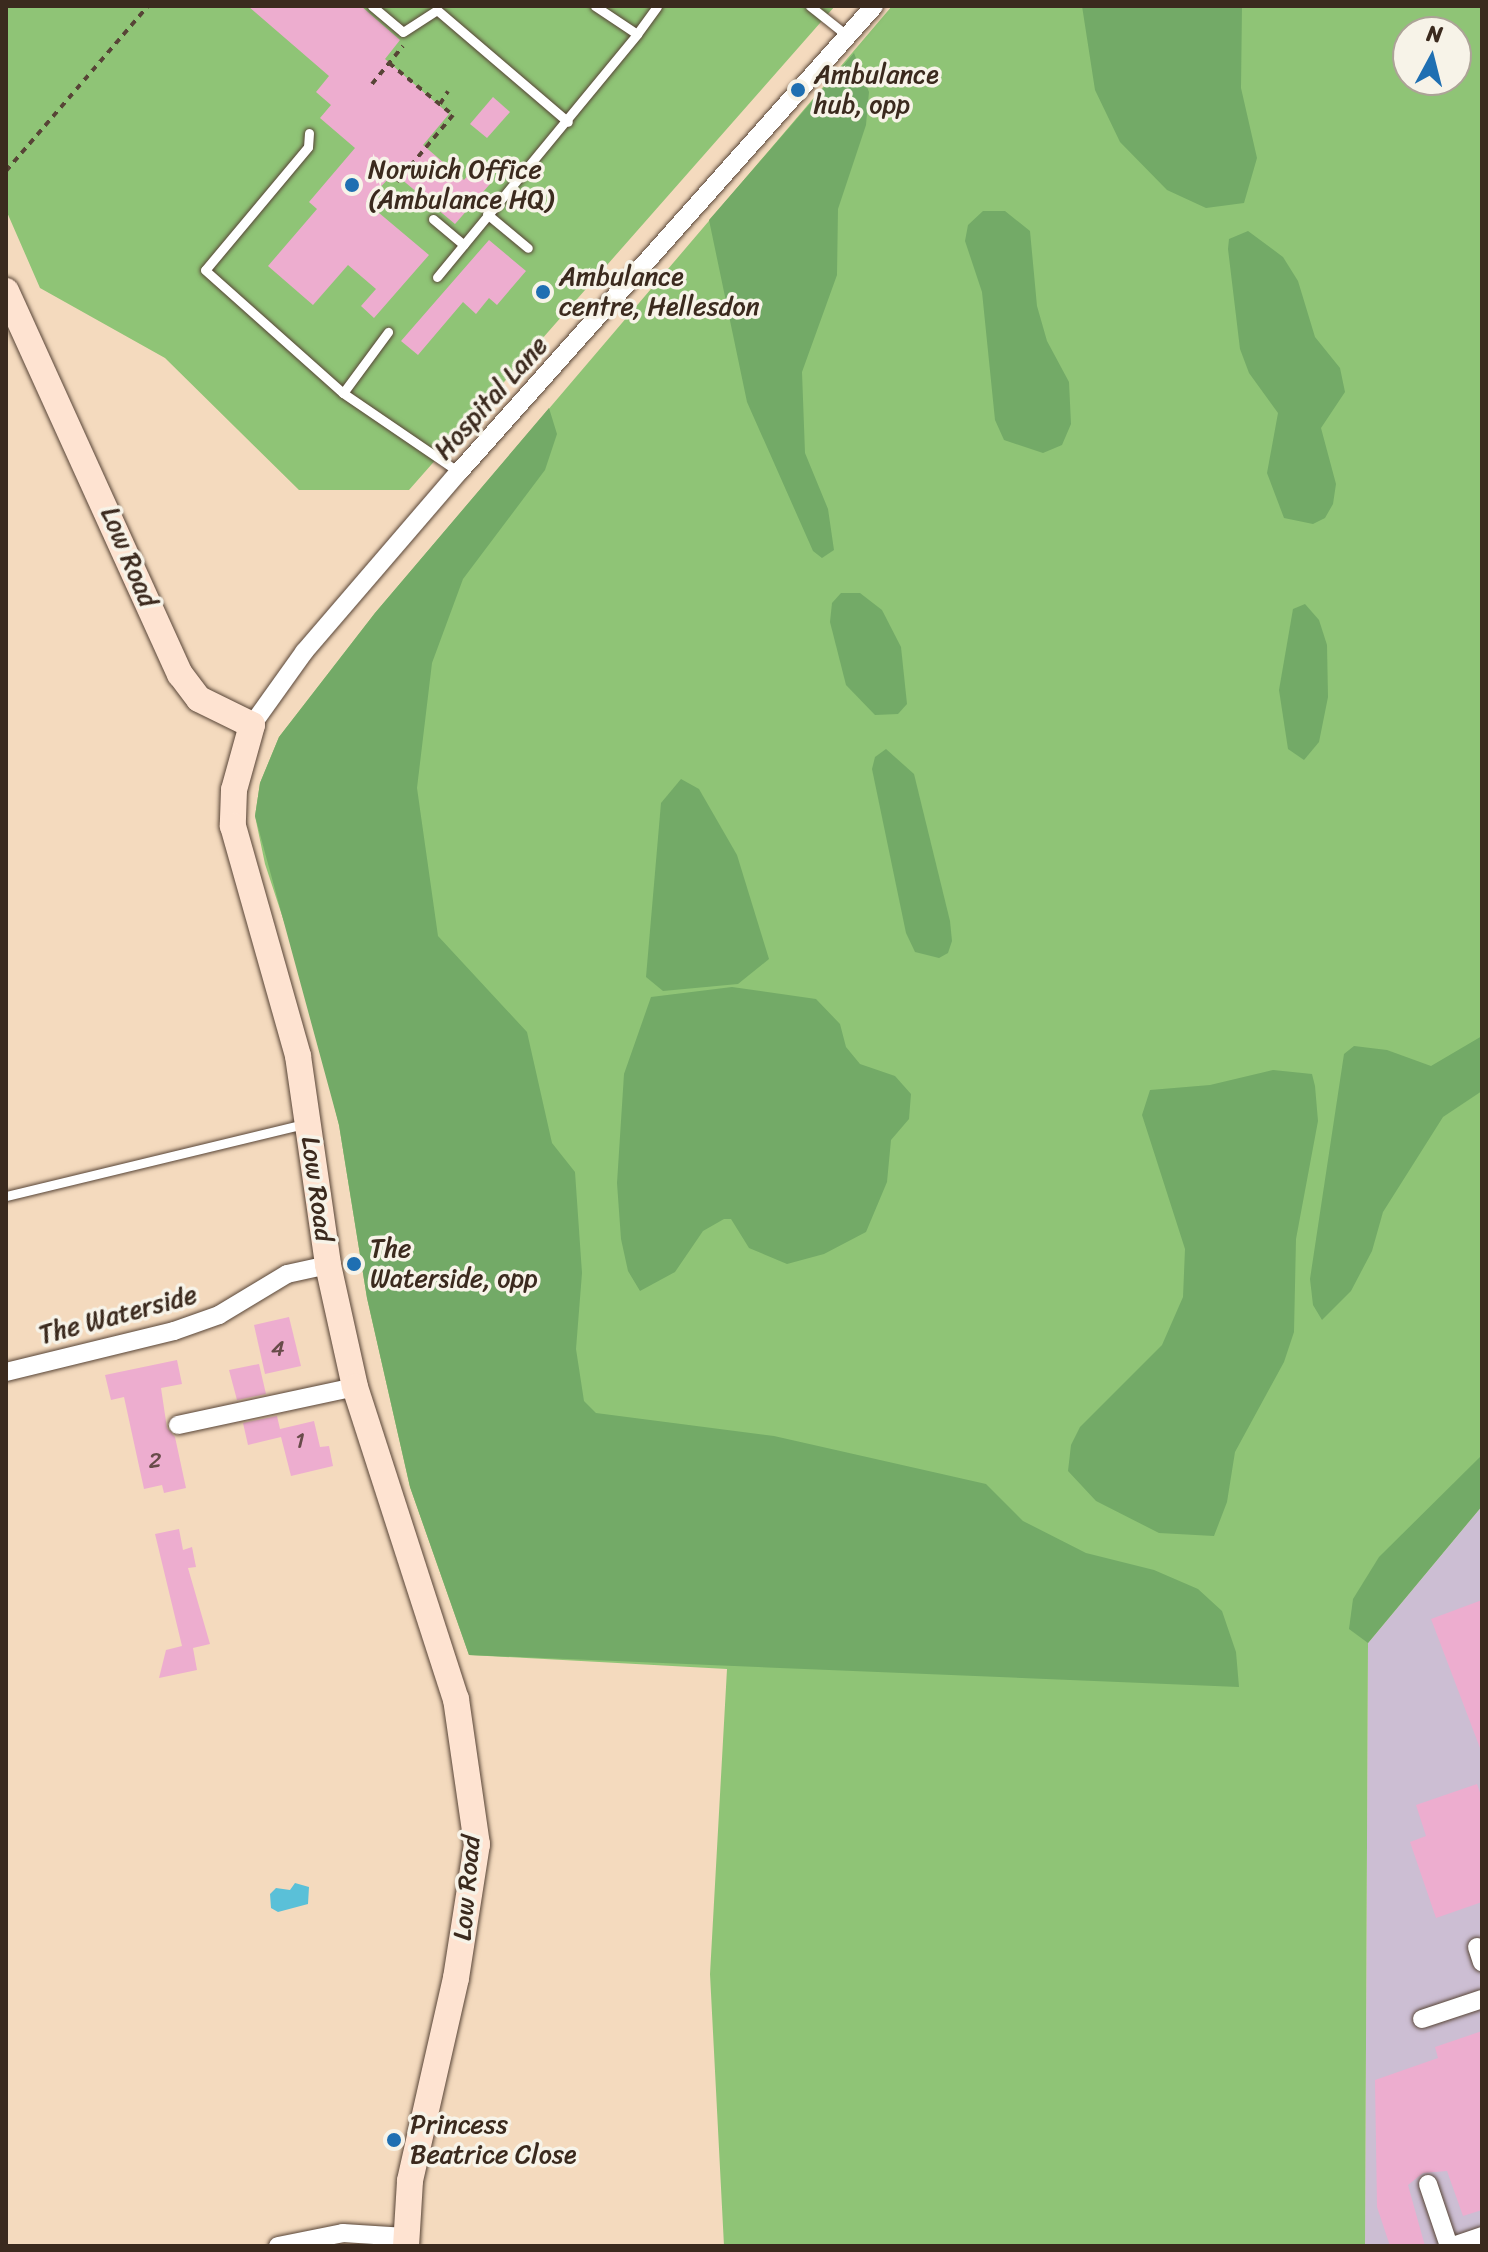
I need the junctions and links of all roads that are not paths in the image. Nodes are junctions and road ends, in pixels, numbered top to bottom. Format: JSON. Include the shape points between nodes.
{"nodes":[{"id":1,"x":372,"y":6,"type":"edge"},
{"id":2,"x":595,"y":6,"type":"edge"},
{"id":3,"x":657,"y":6,"type":"edge"},
{"id":4,"x":810,"y":6,"type":"edge"},
{"id":5,"x":874,"y":6,"type":"edge"},
{"id":6,"x":436,"y":8,"type":"edge"},
{"id":7,"x":637,"y":34,"type":"junction"},
{"id":8,"x":849,"y":37,"type":"junction"},
{"id":9,"x":568,"y":122,"type":"junction"},
{"id":10,"x":309,"y":133,"type":"dead end"},
{"id":11,"x":487,"y":214,"type":"junction"},
{"id":12,"x":433,"y":219,"type":"dead end"},
{"id":13,"x":464,"y":245,"type":"junction"},
{"id":14,"x":528,"y":248,"type":"dead end"},
{"id":15,"x":437,"y":277,"type":"dead end"},
{"id":16,"x":6,"y":291,"type":"edge"},
{"id":17,"x":388,"y":332,"type":"dead end"},
{"id":18,"x":343,"y":393,"type":"junction"},
{"id":19,"x":459,"y":472,"type":"junction"},
{"id":20,"x":252,"y":725,"type":"junction"},
{"id":21,"x":307,"y":1123,"type":"junction"},
{"id":22,"x":6,"y":1196,"type":"edge"},
{"id":23,"x":328,"y":1265,"type":"junction"},
{"id":24,"x":6,"y":1372,"type":"edge"},
{"id":25,"x":355,"y":1387,"type":"junction"},
{"id":26,"x":178,"y":1425,"type":"dead end"},
{"id":27,"x":1482,"y":1999,"type":"edge"},
{"id":28,"x":1422,"y":2019,"type":"dead end"},
{"id":29,"x":1428,"y":2184,"type":"dead end"},
{"id":30,"x":1482,"y":2236,"type":"edge"},
{"id":31,"x":406,"y":2241,"type":"edge"},
{"id":32,"x":278,"y":2246,"type":"edge"},
{"id":33,"x":1451,"y":2246,"type":"edge"}],
"edges":[{"from":1,"to":6,"type":"lane","via":[[403,32]]},
{"from":2,"to":7,"type":"lane"},
{"from":3,"to":7,"type":"lane"},
{"from":4,"to":8,"type":"lane"},
{"from":5,"to":8,"type":"street","name":"Hospital Lane"},
{"from":6,"to":9,"type":"lane"},
{"from":7,"to":9,"type":"lane"},
{"from":8,"to":19,"type":"street","name":"Hospital Lane"},
{"from":9,"to":11,"type":"lane"},
{"from":10,"to":18,"type":"lane","via":[[308,147],[205,270]]},
{"from":11,"to":13,"type":"lane"},
{"from":11,"to":14,"type":"lane"},
{"from":12,"to":13,"type":"lane"},
{"from":13,"to":15,"type":"lane"},
{"from":16,"to":20,"type":"street","name":"Low Road","via":[[180,674],[199,699]]},
{"from":17,"to":18,"type":"lane"},
{"from":18,"to":19,"type":"lane"},
{"from":19,"to":20,"type":"street","name":"Hospital Lane","via":[[304,652]]},
{"from":20,"to":21,"type":"street","name":"Low Road","via":[[234,790],[233,826],[298,1056]]},
{"from":21,"to":22,"type":"lane"},
{"from":21,"to":23,"type":"street","name":"Low Road"},
{"from":23,"to":24,"type":"street","name":"The Waterside","via":[[287,1274],[219,1315],[174,1331]]},
{"from":23,"to":25,"type":"street","name":"Low Road"},
{"from":25,"to":26,"type":"street"},
{"from":25,"to":31,"type":"street","name":"Low Road","via":[[456,1699],[477,1844],[456,1978],[410,2181]]},
{"from":27,"to":28,"type":"street"},
{"from":29,"to":33,"type":"street"},
{"from":30,"to":33,"type":"street"},
{"from":31,"to":32,"type":"street","via":[[343,2233]]}]}
